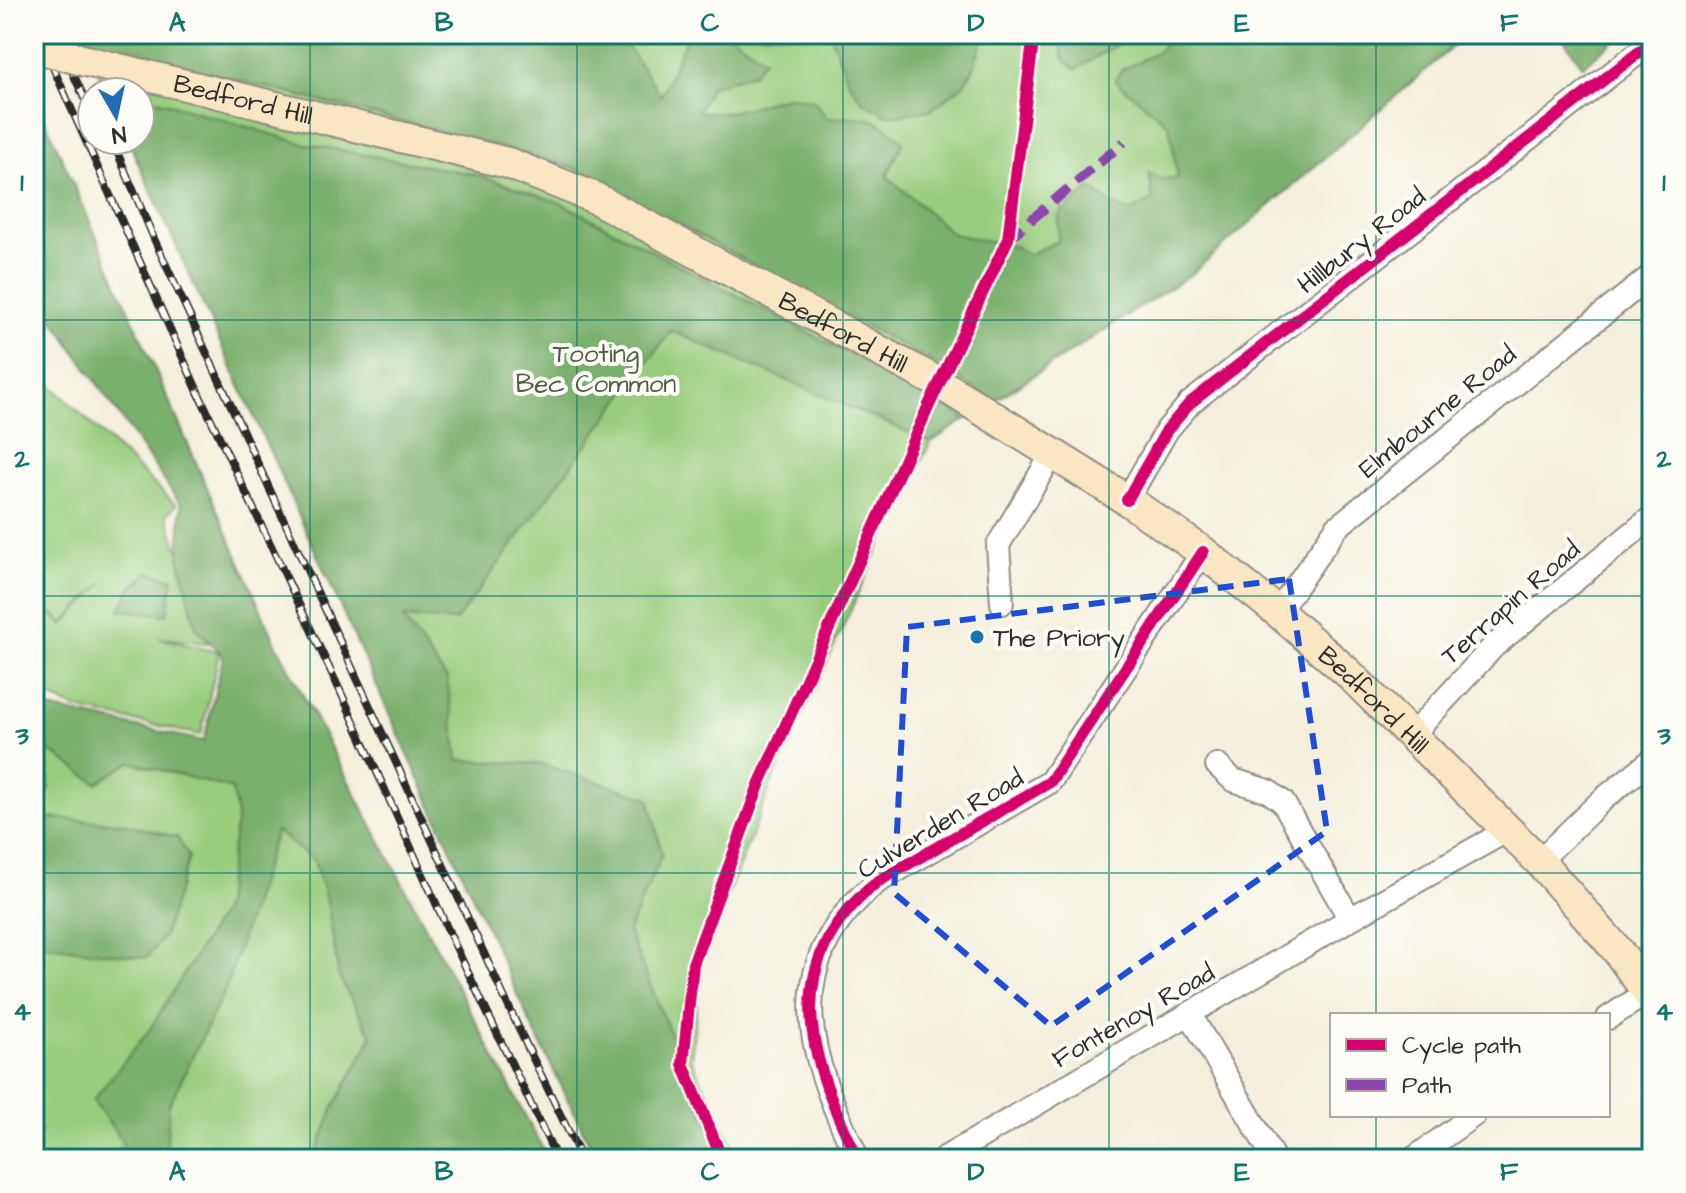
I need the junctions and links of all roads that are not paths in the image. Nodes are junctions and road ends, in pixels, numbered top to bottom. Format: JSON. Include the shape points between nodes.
{"nodes":[{"id":1,"x":1652,"y":42,"type":"edge"},
{"id":2,"x":34,"y":47,"type":"edge"},
{"id":3,"x":1652,"y":275,"type":"edge"},
{"id":4,"x":1053,"y":453,"type":"junction"},
{"id":5,"x":1127,"y":500,"type":"junction"},
{"id":6,"x":1652,"y":517,"type":"edge"},
{"id":7,"x":1203,"y":552,"type":"junction"},
{"id":8,"x":1002,"y":603,"type":"dead end"},
{"id":9,"x":1278,"y":612,"type":"junction"},
{"id":10,"x":1412,"y":735,"type":"junction"},
{"id":11,"x":1652,"y":760,"type":"edge"},
{"id":12,"x":1217,"y":765,"type":"dead end"},
{"id":13,"x":1508,"y":830,"type":"junction"},
{"id":14,"x":1539,"y":861,"type":"junction"},
{"id":15,"x":1350,"y":919,"type":"junction"},
{"id":16,"x":1648,"y":985,"type":"edge"},
{"id":17,"x":1190,"y":1014,"type":"junction"},
{"id":18,"x":1610,"y":1016,"type":"edge"},
{"id":19,"x":1471,"y":1117,"type":"edge"},
{"id":20,"x":858,"y":1159,"type":"edge"},
{"id":21,"x":943,"y":1159,"type":"edge"},
{"id":22,"x":1274,"y":1159,"type":"edge"},
{"id":23,"x":1413,"y":1159,"type":"edge"}],
"edges":[{"from":1,"to":5,"type":"street","name":"Hillbury Road","via":[[1190,403],[1167,430]]},
{"from":2,"to":4,"type":"main road","name":"Bedford Hill","bridge":true,"via":[[508,163],[595,198],[920,373]]},
{"from":3,"to":9,"type":"street","name":"Elmbourne Road","via":[[1337,527]]},
{"from":4,"to":5,"type":"main road","name":"Bedford Hill"},
{"from":4,"to":8,"type":"street","via":[[998,545]]},
{"from":5,"to":7,"type":"main road","name":"Bedford Hill"},
{"from":6,"to":10,"type":"street","name":"Terrapin Road","via":[[1494,646]]},
{"from":7,"to":9,"type":"main road","name":"Bedford Hill"},
{"from":7,"to":20,"type":"street","name":"Culverden Road","via":[[1050,782],[877,882],[831,930],[821,954],[810,1020],[824,1081]]},
{"from":9,"to":10,"type":"main road","name":"Bedford Hill"},
{"from":10,"to":13,"type":"main road","name":"Bedford Hill"},
{"from":11,"to":14,"type":"street"},
{"from":12,"to":15,"type":"street","via":[[1233,780],[1268,791],[1283,802]]},
{"from":13,"to":14,"type":"main road","name":"Bedford Hill"},
{"from":13,"to":15,"type":"street","name":"Fontenoy Road"},
{"from":14,"to":16,"type":"main road","name":"Bedford Hill"},
{"from":15,"to":17,"type":"street","name":"Fontenoy Road"},
{"from":16,"to":18,"type":"street"},
{"from":17,"to":21,"type":"street","name":"Fontenoy Road"},
{"from":17,"to":22,"type":"street"},
{"from":19,"to":23,"type":"street"}]}
